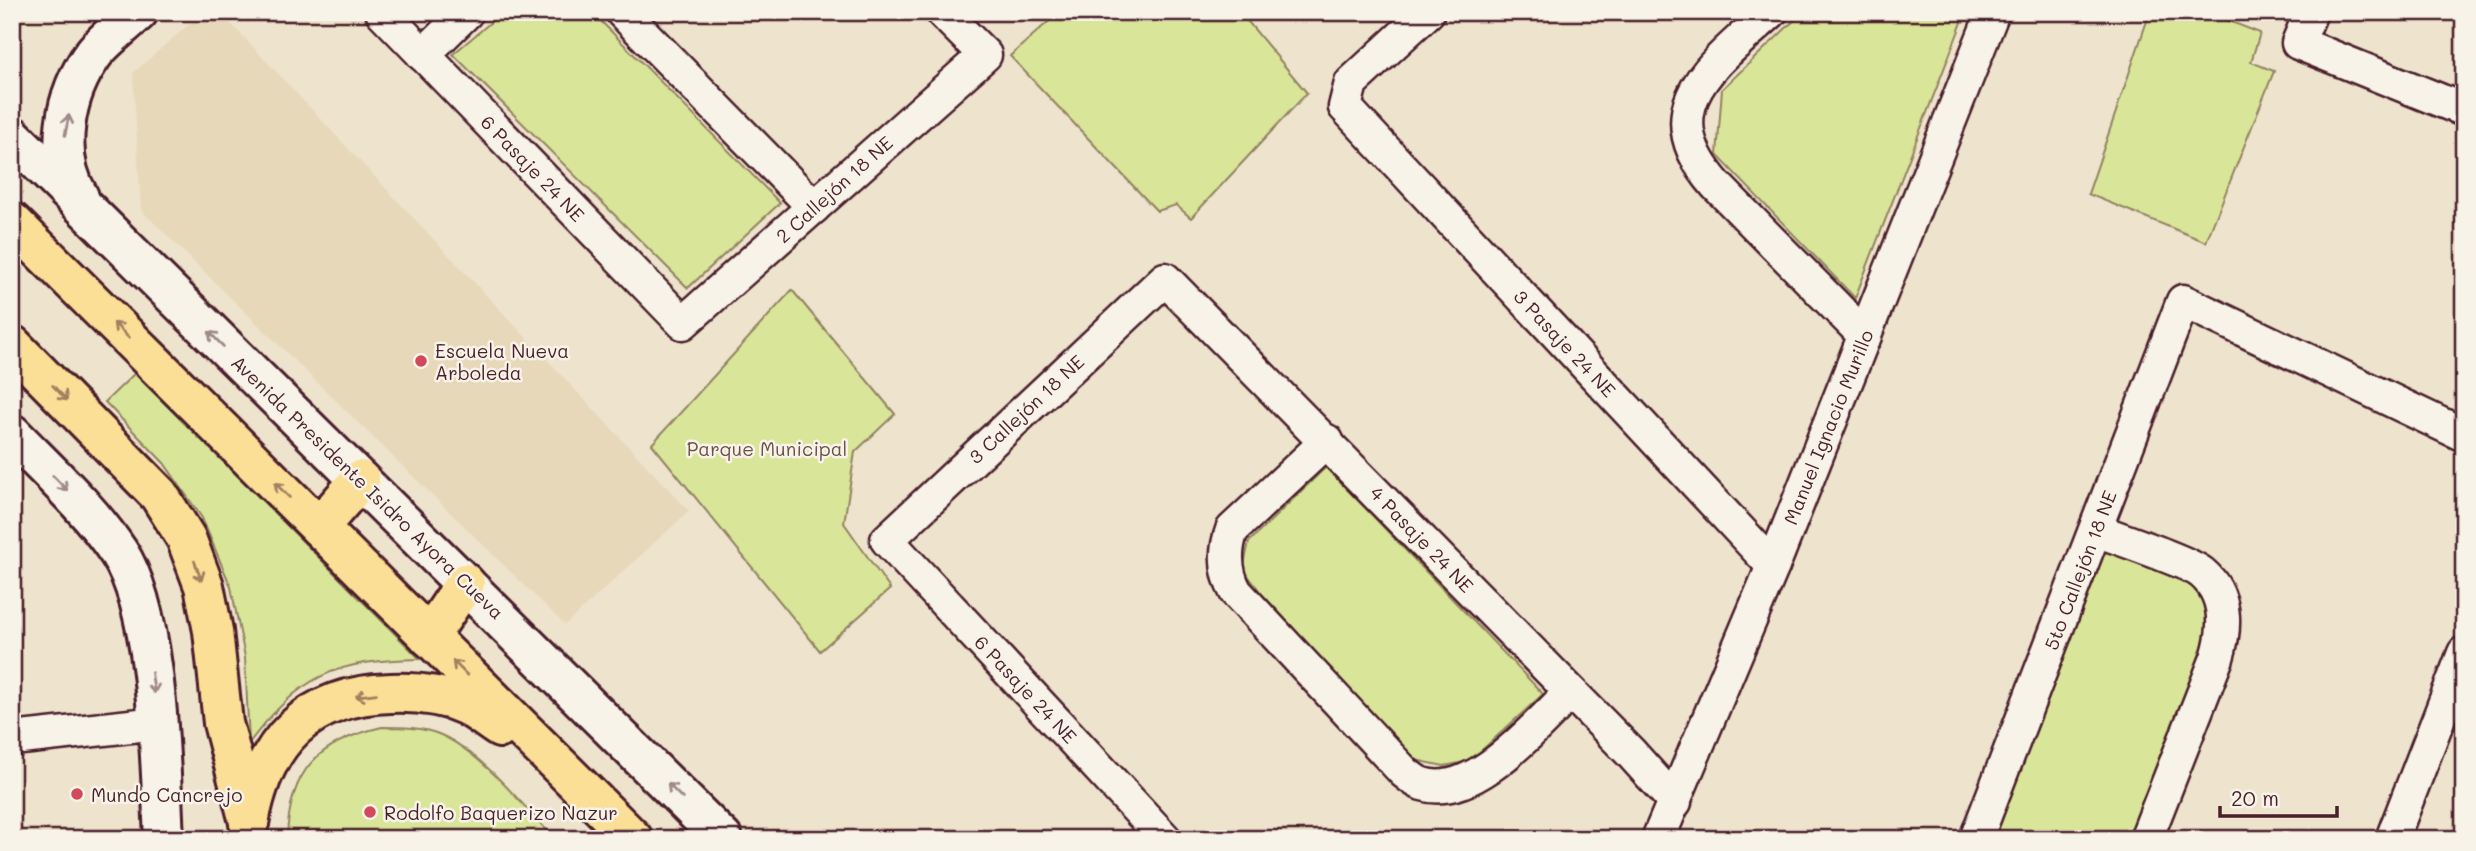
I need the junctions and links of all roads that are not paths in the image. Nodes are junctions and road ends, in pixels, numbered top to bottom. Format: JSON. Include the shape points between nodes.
{"nodes":[{"id":1,"x":138,"y":12,"type":"edge"},
{"id":2,"x":383,"y":12,"type":"edge"},
{"id":3,"x":467,"y":12,"type":"edge"},
{"id":4,"x":622,"y":12,"type":"edge"},
{"id":5,"x":942,"y":12,"type":"edge"},
{"id":6,"x":1428,"y":12,"type":"edge"},
{"id":7,"x":1771,"y":12,"type":"edge"},
{"id":8,"x":1993,"y":12,"type":"edge"},
{"id":9,"x":2311,"y":12,"type":"edge"},
{"id":10,"x":423,"y":55,"type":"junction"},
{"id":11,"x":2464,"y":110,"type":"edge"},
{"id":12,"x":12,"y":136,"type":"edge"},
{"id":13,"x":814,"y":207,"type":"junction"},
{"id":14,"x":87,"y":211,"type":"junction"},
{"id":15,"x":12,"y":222,"type":"edge"},
{"id":16,"x":1165,"y":279,"type":"joint"},
{"id":17,"x":683,"y":323,"type":"joint"},
{"id":18,"x":1865,"y":336,"type":"junction"},
{"id":19,"x":12,"y":345,"type":"edge"},
{"id":20,"x":12,"y":434,"type":"edge"},
{"id":21,"x":2464,"y":435,"type":"edge"},
{"id":22,"x":1327,"y":441,"type":"junction"},
{"id":23,"x":360,"y":480,"type":"junction"},
{"id":24,"x":319,"y":527,"type":"junction"},
{"id":25,"x":2096,"y":530,"type":"junction"},
{"id":26,"x":887,"y":540,"type":"joint"},
{"id":27,"x":1773,"y":566,"type":"junction"},
{"id":28,"x":465,"y":583,"type":"junction"},
{"id":29,"x":429,"y":637,"type":"junction"},
{"id":30,"x":2464,"y":653,"type":"edge"},
{"id":31,"x":1570,"y":693,"type":"junction"},
{"id":32,"x":158,"y":723,"type":"junction"},
{"id":33,"x":12,"y":739,"type":"edge"},
{"id":34,"x":561,"y":768,"type":"junction"},
{"id":35,"x":1675,"y":802,"type":"junction"},
{"id":36,"x":249,"y":830,"type":"edge"},
{"id":37,"x":164,"y":839,"type":"edge"},
{"id":38,"x":633,"y":839,"type":"edge"},
{"id":39,"x":723,"y":839,"type":"edge"},
{"id":40,"x":1165,"y":839,"type":"edge"},
{"id":41,"x":1658,"y":839,"type":"edge"},
{"id":42,"x":1976,"y":839,"type":"edge"},
{"id":43,"x":2146,"y":839,"type":"edge"},
{"id":44,"x":2392,"y":839,"type":"edge"}],
"edges":[{"from":14,"to":1,"type":"main road","one_way":true,"via":[[68,179],[63,156],[71,103],[95,53]]},
{"from":2,"to":10,"type":"street","name":"6 Pasaje 24 NE"},
{"from":3,"to":10,"type":"street"},
{"from":4,"to":13,"type":"street"},
{"from":5,"to":13,"type":"street","name":"2 Callejón 18 NE","via":[[985,55]]},
{"from":6,"to":27,"type":"street","name":"3 Pasaje 24 NE","via":[[1351,83],[1345,107]]},
{"from":7,"to":18,"type":"street","via":[[1713,65],[1692,91],[1689,141],[1697,163],[1716,185]]},
{"from":8,"to":18,"type":"street","name":"Manuel Ignacio Murillo"},
{"from":9,"to":11,"type":"street","via":[[2298,43]]},
{"from":10,"to":17,"type":"street","name":"6 Pasaje 24 NE"},
{"from":12,"to":14,"type":"main road","name":"Avenida Presidente Isidro Ayora Cueva"},
{"from":13,"to":17,"type":"street","name":"2 Callejón 18 NE"},
{"from":23,"to":14,"type":"main road","name":"Avenida Presidente Isidro Ayora Cueva","one_way":true},
{"from":24,"to":15,"type":"main road","one_way":true},
{"from":16,"to":22,"type":"street","name":"4 Pasaje 24 NE"},
{"from":16,"to":26,"type":"street","name":"3 Callejón 18 NE"},
{"from":18,"to":27,"type":"street","name":"Manuel Ignacio Murillo"},
{"from":19,"to":36,"type":"main road","one_way":true,"via":[[159,495],[186,538],[204,586],[223,723]]},
{"from":20,"to":32,"type":"main road","one_way":true,"via":[[92,516],[120,555],[140,602]]},
{"from":21,"to":25,"type":"street","name":"5to Callejón 18 NE","via":[[2183,301]]},
{"from":22,"to":31,"type":"street","name":"4 Pasaje 24 NE"},
{"from":22,"to":31,"type":"street","via":[[1232,530],[1226,545],[1229,580],[1404,772],[1422,783],[1442,786],[1466,781],[1487,770]]},
{"from":23,"to":24,"type":"main road"},
{"from":23,"to":28,"type":"main road","name":"Avenida Presidente Isidro Ayora Cueva"},
{"from":24,"to":29,"type":"main road"},
{"from":25,"to":42,"type":"street","name":"5to Callejón 18 NE"},
{"from":25,"to":43,"type":"street","via":[[2202,572],[2224,612],[2224,636],[2217,659]]},
{"from":26,"to":40,"type":"street","name":"6 Pasaje 24 NE"},
{"from":27,"to":35,"type":"street","name":"Manuel Ignacio Murillo"},
{"from":28,"to":29,"type":"main road"},
{"from":39,"to":28,"type":"main road","name":"Avenida Presidente Isidro Ayora Cueva","one_way":true},
{"from":34,"to":29,"type":"main road","one_way":true},
{"from":30,"to":44,"type":"street"},
{"from":31,"to":35,"type":"street","name":"4 Pasaje 24 NE"},
{"from":32,"to":33,"type":"street"},
{"from":32,"to":37,"type":"main road"},
{"from":34,"to":36,"type":"main road","one_way":true,"via":[[465,705],[411,692],[341,699],[296,725],[275,748],[259,780]]},
{"from":34,"to":38,"type":"main road"},
{"from":35,"to":41,"type":"street","name":"Manuel Ignacio Murillo"}]}
